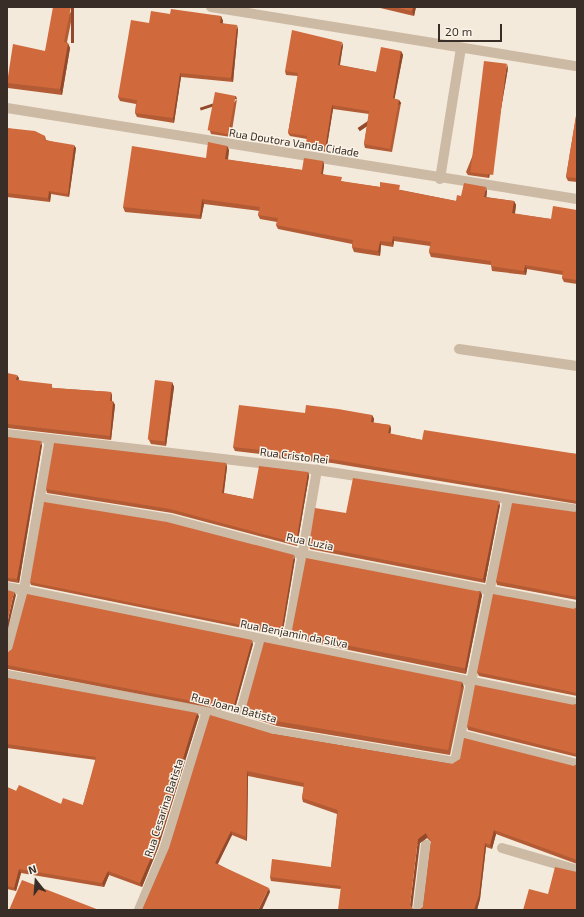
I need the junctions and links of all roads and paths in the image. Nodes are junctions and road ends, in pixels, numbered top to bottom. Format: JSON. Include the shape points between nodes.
{"nodes":[{"id":1,"x":211,"y":7,"type":"edge"},
{"id":2,"x":461,"y":48,"type":"junction"},
{"id":3,"x":577,"y":66,"type":"edge"},
{"id":4,"x":7,"y":108,"type":"edge"},
{"id":5,"x":440,"y":179,"type":"junction"},
{"id":6,"x":577,"y":199,"type":"edge"},
{"id":7,"x":459,"y":349,"type":"dead end"},
{"id":8,"x":577,"y":366,"type":"edge"},
{"id":9,"x":7,"y":434,"type":"edge"},
{"id":10,"x":50,"y":439,"type":"junction"},
{"id":11,"x":317,"y":470,"type":"junction"},
{"id":12,"x":40,"y":498,"type":"junction"},
{"id":13,"x":508,"y":499,"type":"junction"},
{"id":14,"x":577,"y":510,"type":"edge"},
{"id":15,"x":302,"y":554,"type":"junction"},
{"id":16,"x":7,"y":587,"type":"edge"},
{"id":17,"x":489,"y":589,"type":"junction"},
{"id":18,"x":24,"y":590,"type":"junction"},
{"id":19,"x":577,"y":607,"type":"edge"},
{"id":20,"x":261,"y":640,"type":"junction"},
{"id":21,"x":287,"y":645,"type":"junction"},
{"id":22,"x":7,"y":650,"type":"edge"},
{"id":23,"x":7,"y":675,"type":"edge"},
{"id":24,"x":470,"y":681,"type":"junction"},
{"id":25,"x":577,"y":703,"type":"edge"},
{"id":26,"x":207,"y":711,"type":"junction"},
{"id":27,"x":238,"y":722,"type":"junction"},
{"id":28,"x":462,"y":736,"type":"junction"},
{"id":29,"x":577,"y":764,"type":"edge"},
{"id":30,"x":426,"y":844,"type":"dead end"},
{"id":31,"x":502,"y":848,"type":"dead end"},
{"id":32,"x":577,"y":870,"type":"edge"},
{"id":33,"x":139,"y":910,"type":"edge"},
{"id":34,"x":418,"y":910,"type":"edge"}],
"edges":[{"from":1,"to":2,"type":"street"},
{"from":2,"to":3,"type":"street"},
{"from":2,"to":5,"type":"street"},
{"from":4,"to":5,"type":"street","name":"Rua Doutora Vanda Cidade"},
{"from":5,"to":6,"type":"street","name":"Rua Doutora Vanda Cidade"},
{"from":7,"to":8,"type":"street"},
{"from":9,"to":10,"type":"street","name":"Rua Cristo Rei"},
{"from":10,"to":11,"type":"street","name":"Rua Cristo Rei"},
{"from":10,"to":12,"type":"street"},
{"from":11,"to":13,"type":"street","name":"Rua Cristo Rei"},
{"from":11,"to":15,"type":"street"},
{"from":12,"to":15,"type":"street","name":"Rua Luzia","via":[[170,520]]},
{"from":12,"to":18,"type":"street"},
{"from":13,"to":14,"type":"street","name":"Rua Cristo Rei"},
{"from":13,"to":17,"type":"street"},
{"from":15,"to":17,"type":"street","name":"Rua Luzia"},
{"from":15,"to":21,"type":"street"},
{"from":16,"to":18,"type":"street","name":"Rua Benjamin da Silva"},
{"from":17,"to":19,"type":"street","name":"Rua Luzia"},
{"from":17,"to":24,"type":"street"},
{"from":18,"to":20,"type":"street","name":"Rua Benjamin da Silva"},
{"from":18,"to":22,"type":"street"},
{"from":20,"to":21,"type":"street","name":"Rua Benjamin da Silva"},
{"from":20,"to":27,"type":"street"},
{"from":21,"to":24,"type":"street","name":"Rua Benjamin da Silva"},
{"from":23,"to":26,"type":"street","name":"Rua Joana Batista"},
{"from":24,"to":25,"type":"street","name":"Rua Benjamin da Silva"},
{"from":24,"to":28,"type":"street"},
{"from":26,"to":27,"type":"street","name":"Rua Joana Batista"},
{"from":26,"to":33,"type":"street","name":"Rua Cesarina Batista","via":[[164,850]]},
{"from":27,"to":28,"type":"street","name":"Rua Joana Batista","via":[[455,762]]},
{"from":28,"to":29,"type":"street"},
{"from":30,"to":34,"type":"street"},
{"from":31,"to":32,"type":"street"}]}
